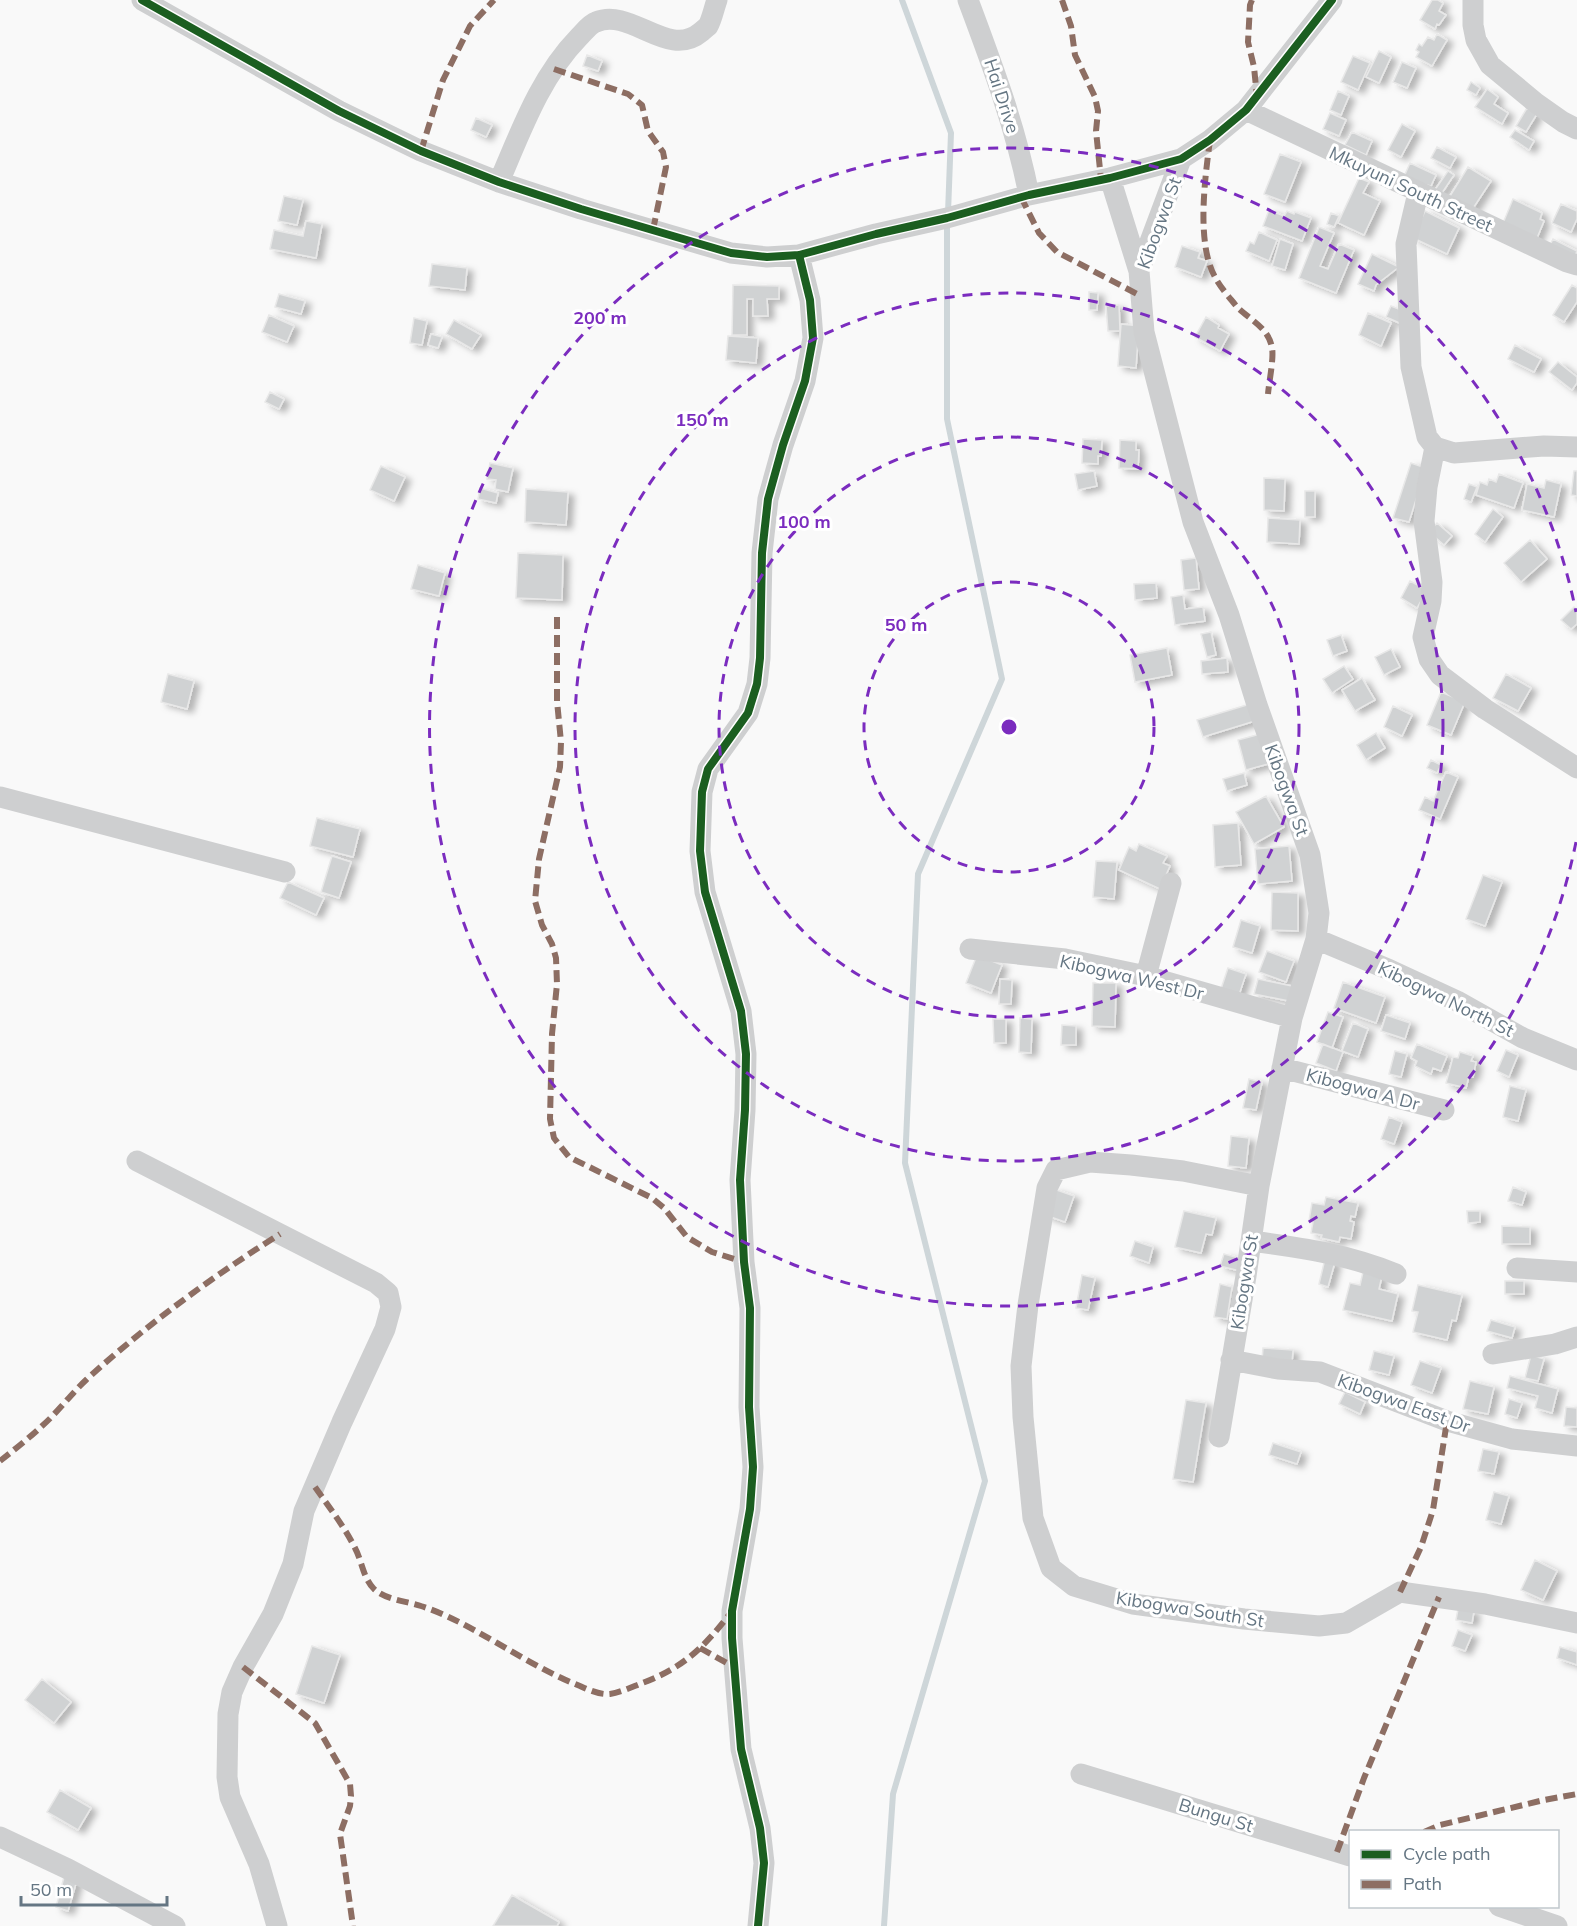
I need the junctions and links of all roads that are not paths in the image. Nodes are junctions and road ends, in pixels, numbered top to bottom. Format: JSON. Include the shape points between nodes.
{"nodes":[{"id":1,"x":142,"y":0,"type":"edge"},
{"id":2,"x":717,"y":0,"type":"edge"},
{"id":3,"x":968,"y":0,"type":"edge"},
{"id":4,"x":1332,"y":0,"type":"edge"},
{"id":5,"x":1473,"y":0,"type":"edge"},
{"id":6,"x":1246,"y":110,"type":"junction"},
{"id":7,"x":1577,"y":129,"type":"edge"},
{"id":8,"x":1181,"y":159,"type":"junction"},
{"id":9,"x":1110,"y":177,"type":"junction"},
{"id":10,"x":499,"y":182,"type":"junction"},
{"id":11,"x":1418,"y":193,"type":"junction"},
{"id":12,"x":1029,"y":195,"type":"junction"},
{"id":13,"x":799,"y":255,"type":"junction"},
{"id":14,"x":1577,"y":266,"type":"edge"},
{"id":15,"x":1139,"y":271,"type":"junction"},
{"id":16,"x":1435,"y":447,"type":"junction"},
{"id":17,"x":1577,"y":447,"type":"edge"},
{"id":18,"x":1577,"y":768,"type":"edge"},
{"id":19,"x":0,"y":797,"type":"edge"},
{"id":20,"x":285,"y":872,"type":"dead end"},
{"id":21,"x":1171,"y":883,"type":"dead end"},
{"id":22,"x":1316,"y":939,"type":"junction"},
{"id":23,"x":970,"y":949,"type":"dead end"},
{"id":24,"x":1146,"y":976,"type":"junction"},
{"id":25,"x":1292,"y":1018,"type":"junction"},
{"id":26,"x":1577,"y":1060,"type":"edge"},
{"id":27,"x":1282,"y":1068,"type":"junction"},
{"id":28,"x":1444,"y":1110,"type":"dead end"},
{"id":29,"x":137,"y":1161,"type":"dead end"},
{"id":30,"x":1259,"y":1186,"type":"junction"},
{"id":31,"x":1251,"y":1241,"type":"junction"},
{"id":32,"x":1517,"y":1268,"type":"dead end"},
{"id":33,"x":1577,"y":1272,"type":"edge"},
{"id":34,"x":1396,"y":1274,"type":"dead end"},
{"id":35,"x":1577,"y":1337,"type":"edge"},
{"id":36,"x":1493,"y":1354,"type":"dead end"},
{"id":37,"x":1232,"y":1360,"type":"junction"},
{"id":38,"x":1219,"y":1437,"type":"dead end"},
{"id":39,"x":1577,"y":1446,"type":"edge"},
{"id":40,"x":1577,"y":1623,"type":"edge"},
{"id":41,"x":1082,"y":1774,"type":"dead end"},
{"id":42,"x":0,"y":1837,"type":"edge"},
{"id":43,"x":1349,"y":1856,"type":"edge"},
{"id":44,"x":1505,"y":1908,"type":"edge"},
{"id":45,"x":175,"y":1926,"type":"edge"},
{"id":46,"x":277,"y":1926,"type":"edge"},
{"id":47,"x":758,"y":1926,"type":"edge"},
{"id":48,"x":1557,"y":1926,"type":"edge"}],
"edges":[{"from":1,"to":10,"type":"street","via":[[339,111],[421,151]]},
{"from":2,"to":10,"type":"street","via":[[707,27],[695,37],[683,40],[626,22],[594,22],[544,82]]},
{"from":3,"to":12,"type":"street","name":"Hai Drive","via":[[997,79]]},
{"from":4,"to":6,"type":"street"},
{"from":5,"to":7,"type":"street","via":[[1476,40],[1490,65]]},
{"from":6,"to":8,"type":"street"},
{"from":6,"to":11,"type":"street","name":"Mkuyuni South Street"},
{"from":8,"to":9,"type":"street"},
{"from":8,"to":15,"type":"street","name":"Kibogwa St"},
{"from":9,"to":12,"type":"street"},
{"from":9,"to":15,"type":"street"},
{"from":10,"to":13,"type":"street","via":[[731,253]]},
{"from":11,"to":14,"type":"street","name":"Mkuyuni South Street"},
{"from":11,"to":16,"type":"street","via":[[1406,244],[1410,367],[1427,437]]},
{"from":12,"to":13,"type":"street"},
{"from":13,"to":47,"type":"street","via":[[810,300],[813,338],[805,381],[768,499],[757,684],[748,713],[708,769],[702,792],[700,851],[705,892],[741,1011],[746,1054],[740,1180],[750,1308],[753,1467],[732,1629],[741,1749],[760,1828],[764,1863]]},
{"from":15,"to":22,"type":"street","name":"Kibogwa St","via":[[1144,332],[1193,522],[1229,615],[1310,855],[1319,913]]},
{"from":16,"to":17,"type":"street","via":[[1454,453]]},
{"from":16,"to":18,"type":"street","via":[[1424,521],[1432,582],[1423,637],[1429,659],[1440,675],[1485,709]]},
{"from":19,"to":20,"type":"street"},
{"from":21,"to":24,"type":"street"},
{"from":22,"to":25,"type":"street","name":"Kibogwa St"},
{"from":22,"to":26,"type":"street","name":"Kibogwa North St","via":[[1457,1001],[1523,1038]]},
{"from":23,"to":24,"type":"street","name":"Kibogwa West Dr","via":[[1065,959]]},
{"from":24,"to":25,"type":"street","name":"Kibogwa West Dr"},
{"from":25,"to":27,"type":"street","name":"Kibogwa St"},
{"from":27,"to":28,"type":"street","name":"Kibogwa A Dr"},
{"from":27,"to":30,"type":"street","name":"Kibogwa St"},
{"from":29,"to":46,"type":"street","via":[[376,1283],[387,1293],[391,1307],[385,1329],[304,1511],[292,1564],[273,1614],[236,1684],[228,1714],[230,1797],[259,1864]]},
{"from":30,"to":31,"type":"street","name":"Kibogwa St"},
{"from":30,"to":40,"type":"street","name":"Kibogwa South St","via":[[1131,1165],[1090,1162],[1056,1170],[1047,1188],[1021,1366],[1034,1518],[1051,1568],[1074,1586],[1133,1604],[1244,1619],[1319,1626],[1346,1623],[1400,1592]]},
{"from":31,"to":34,"type":"street","via":[[1337,1254]]},
{"from":31,"to":37,"type":"street","name":"Kibogwa St"},
{"from":32,"to":33,"type":"street"},
{"from":35,"to":36,"type":"street"},
{"from":37,"to":38,"type":"street","name":"Kibogwa St"},
{"from":37,"to":39,"type":"street","name":"Kibogwa East Dr","via":[[1320,1372],[1493,1435]]},
{"from":41,"to":43,"type":"street","name":"Bungu St"},
{"from":42,"to":45,"type":"street"},
{"from":44,"to":48,"type":"street"}]}
